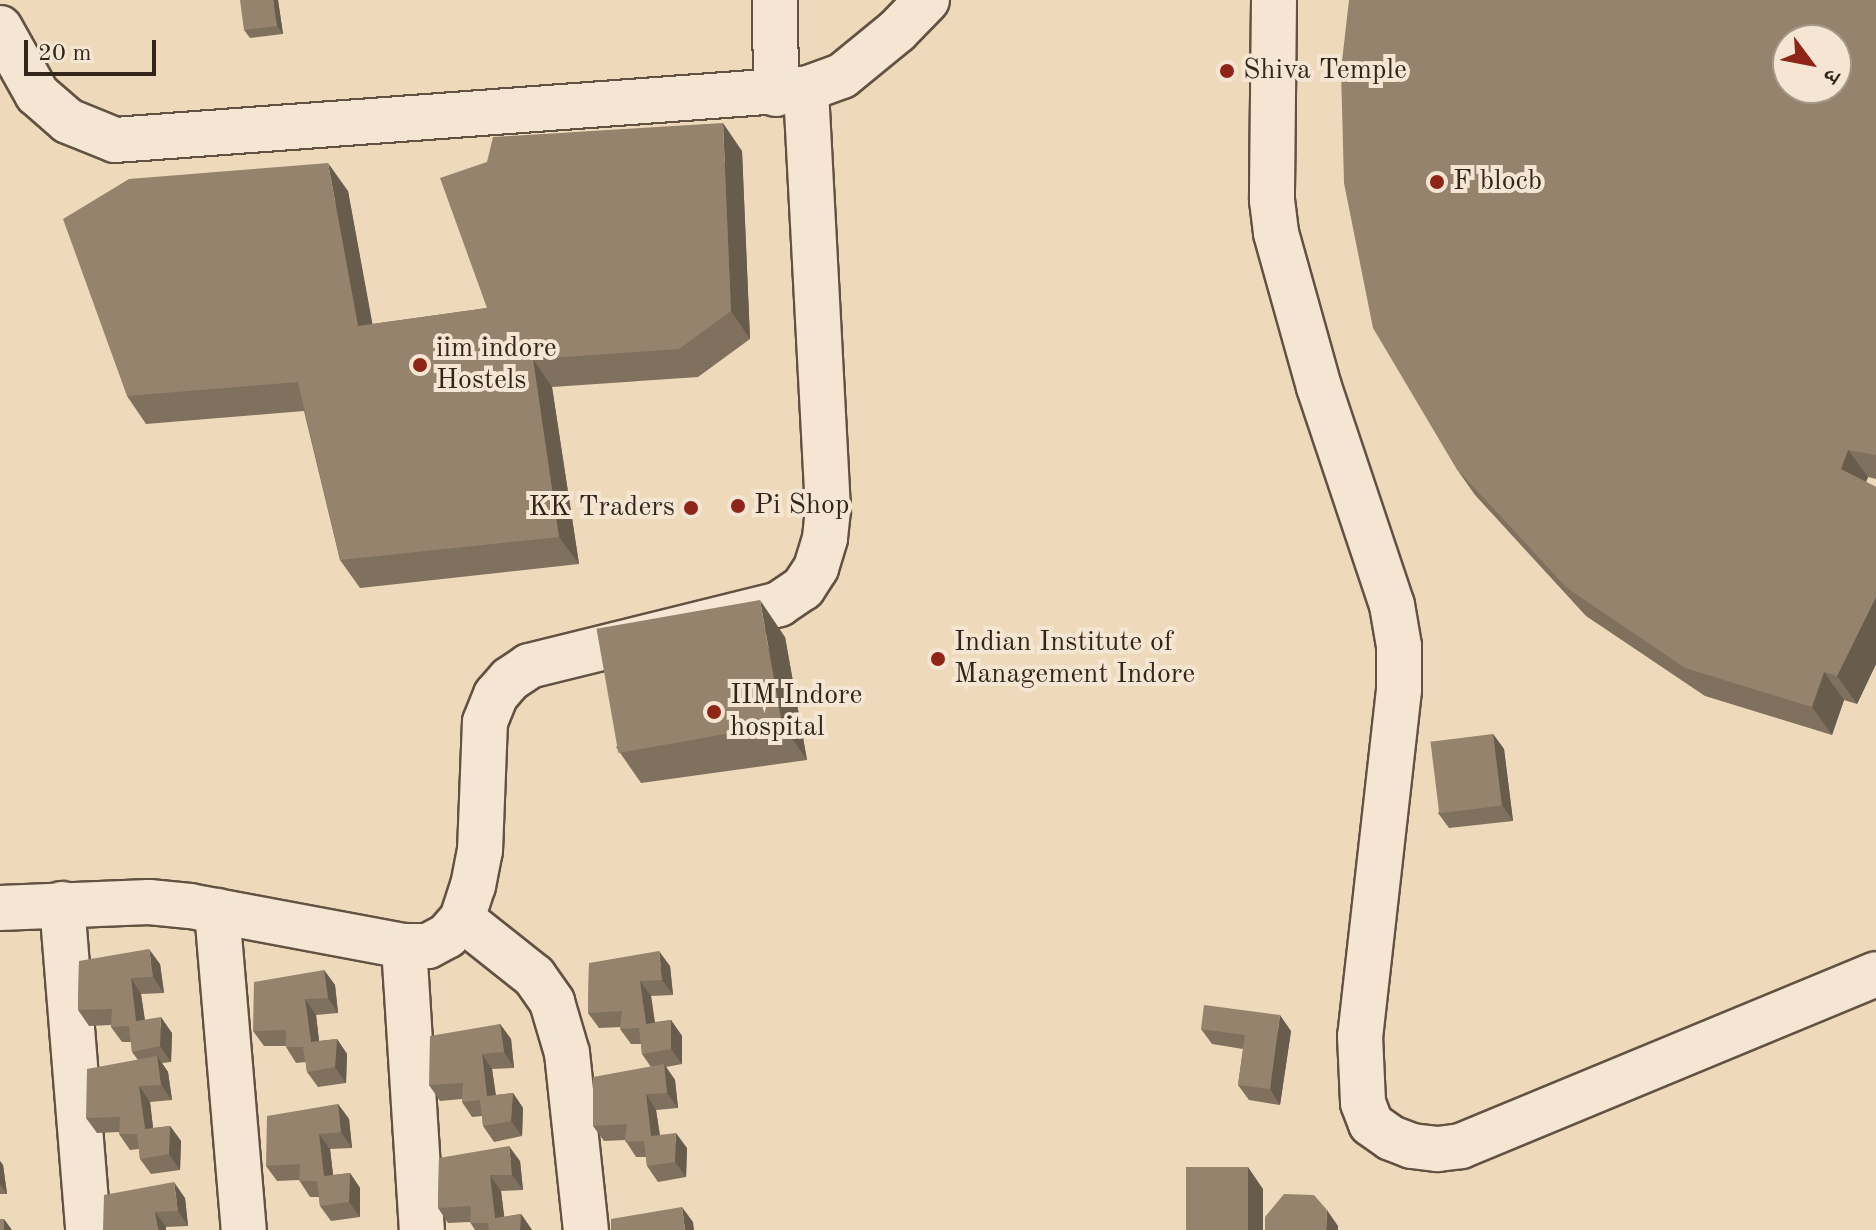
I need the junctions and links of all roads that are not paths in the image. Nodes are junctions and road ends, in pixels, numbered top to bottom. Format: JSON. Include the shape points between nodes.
{"nodes":[{"id":1,"x":775,"y":0,"type":"edge"},
{"id":2,"x":927,"y":0,"type":"edge"},
{"id":3,"x":1274,"y":0,"type":"edge"},
{"id":4,"x":0,"y":28,"type":"edge"},
{"id":5,"x":791,"y":92,"type":"junction"},
{"id":6,"x":62,"y":904,"type":"junction"},
{"id":7,"x":0,"y":908,"type":"edge"},
{"id":8,"x":217,"y":911,"type":"junction"},
{"id":9,"x":462,"y":919,"type":"junction"},
{"id":10,"x":404,"y":946,"type":"junction"},
{"id":11,"x":1876,"y":974,"type":"edge"},
{"id":12,"x":88,"y":1230,"type":"edge"},
{"id":13,"x":244,"y":1230,"type":"edge"},
{"id":14,"x":422,"y":1230,"type":"edge"},
{"id":15,"x":586,"y":1230,"type":"edge"}],
"edges":[{"from":1,"to":5,"type":"lane"},
{"from":2,"to":5,"type":"lane","via":[[842,76]]},
{"from":3,"to":11,"type":"lane","via":[[1276,233],[1319,387],[1392,605],[1399,646],[1399,690],[1360,1036],[1363,1103],[1371,1124],[1412,1146],[1461,1146]]},
{"from":4,"to":5,"type":"lane","via":[[37,94],[68,121],[115,140]]},
{"from":5,"to":9,"type":"lane","via":[[828,510],[816,568],[803,588],[779,604],[529,666],[510,679],[496,695],[485,722],[480,851]]},
{"from":6,"to":7,"type":"lane"},
{"from":6,"to":8,"type":"lane","via":[[149,902]]},
{"from":6,"to":12,"type":"lane"},
{"from":8,"to":10,"type":"lane"},
{"from":8,"to":13,"type":"lane"},
{"from":9,"to":10,"type":"lane","via":[[428,946]]},
{"from":9,"to":15,"type":"lane","via":[[534,976],[552,1002],[567,1053]]},
{"from":10,"to":14,"type":"lane"}]}
